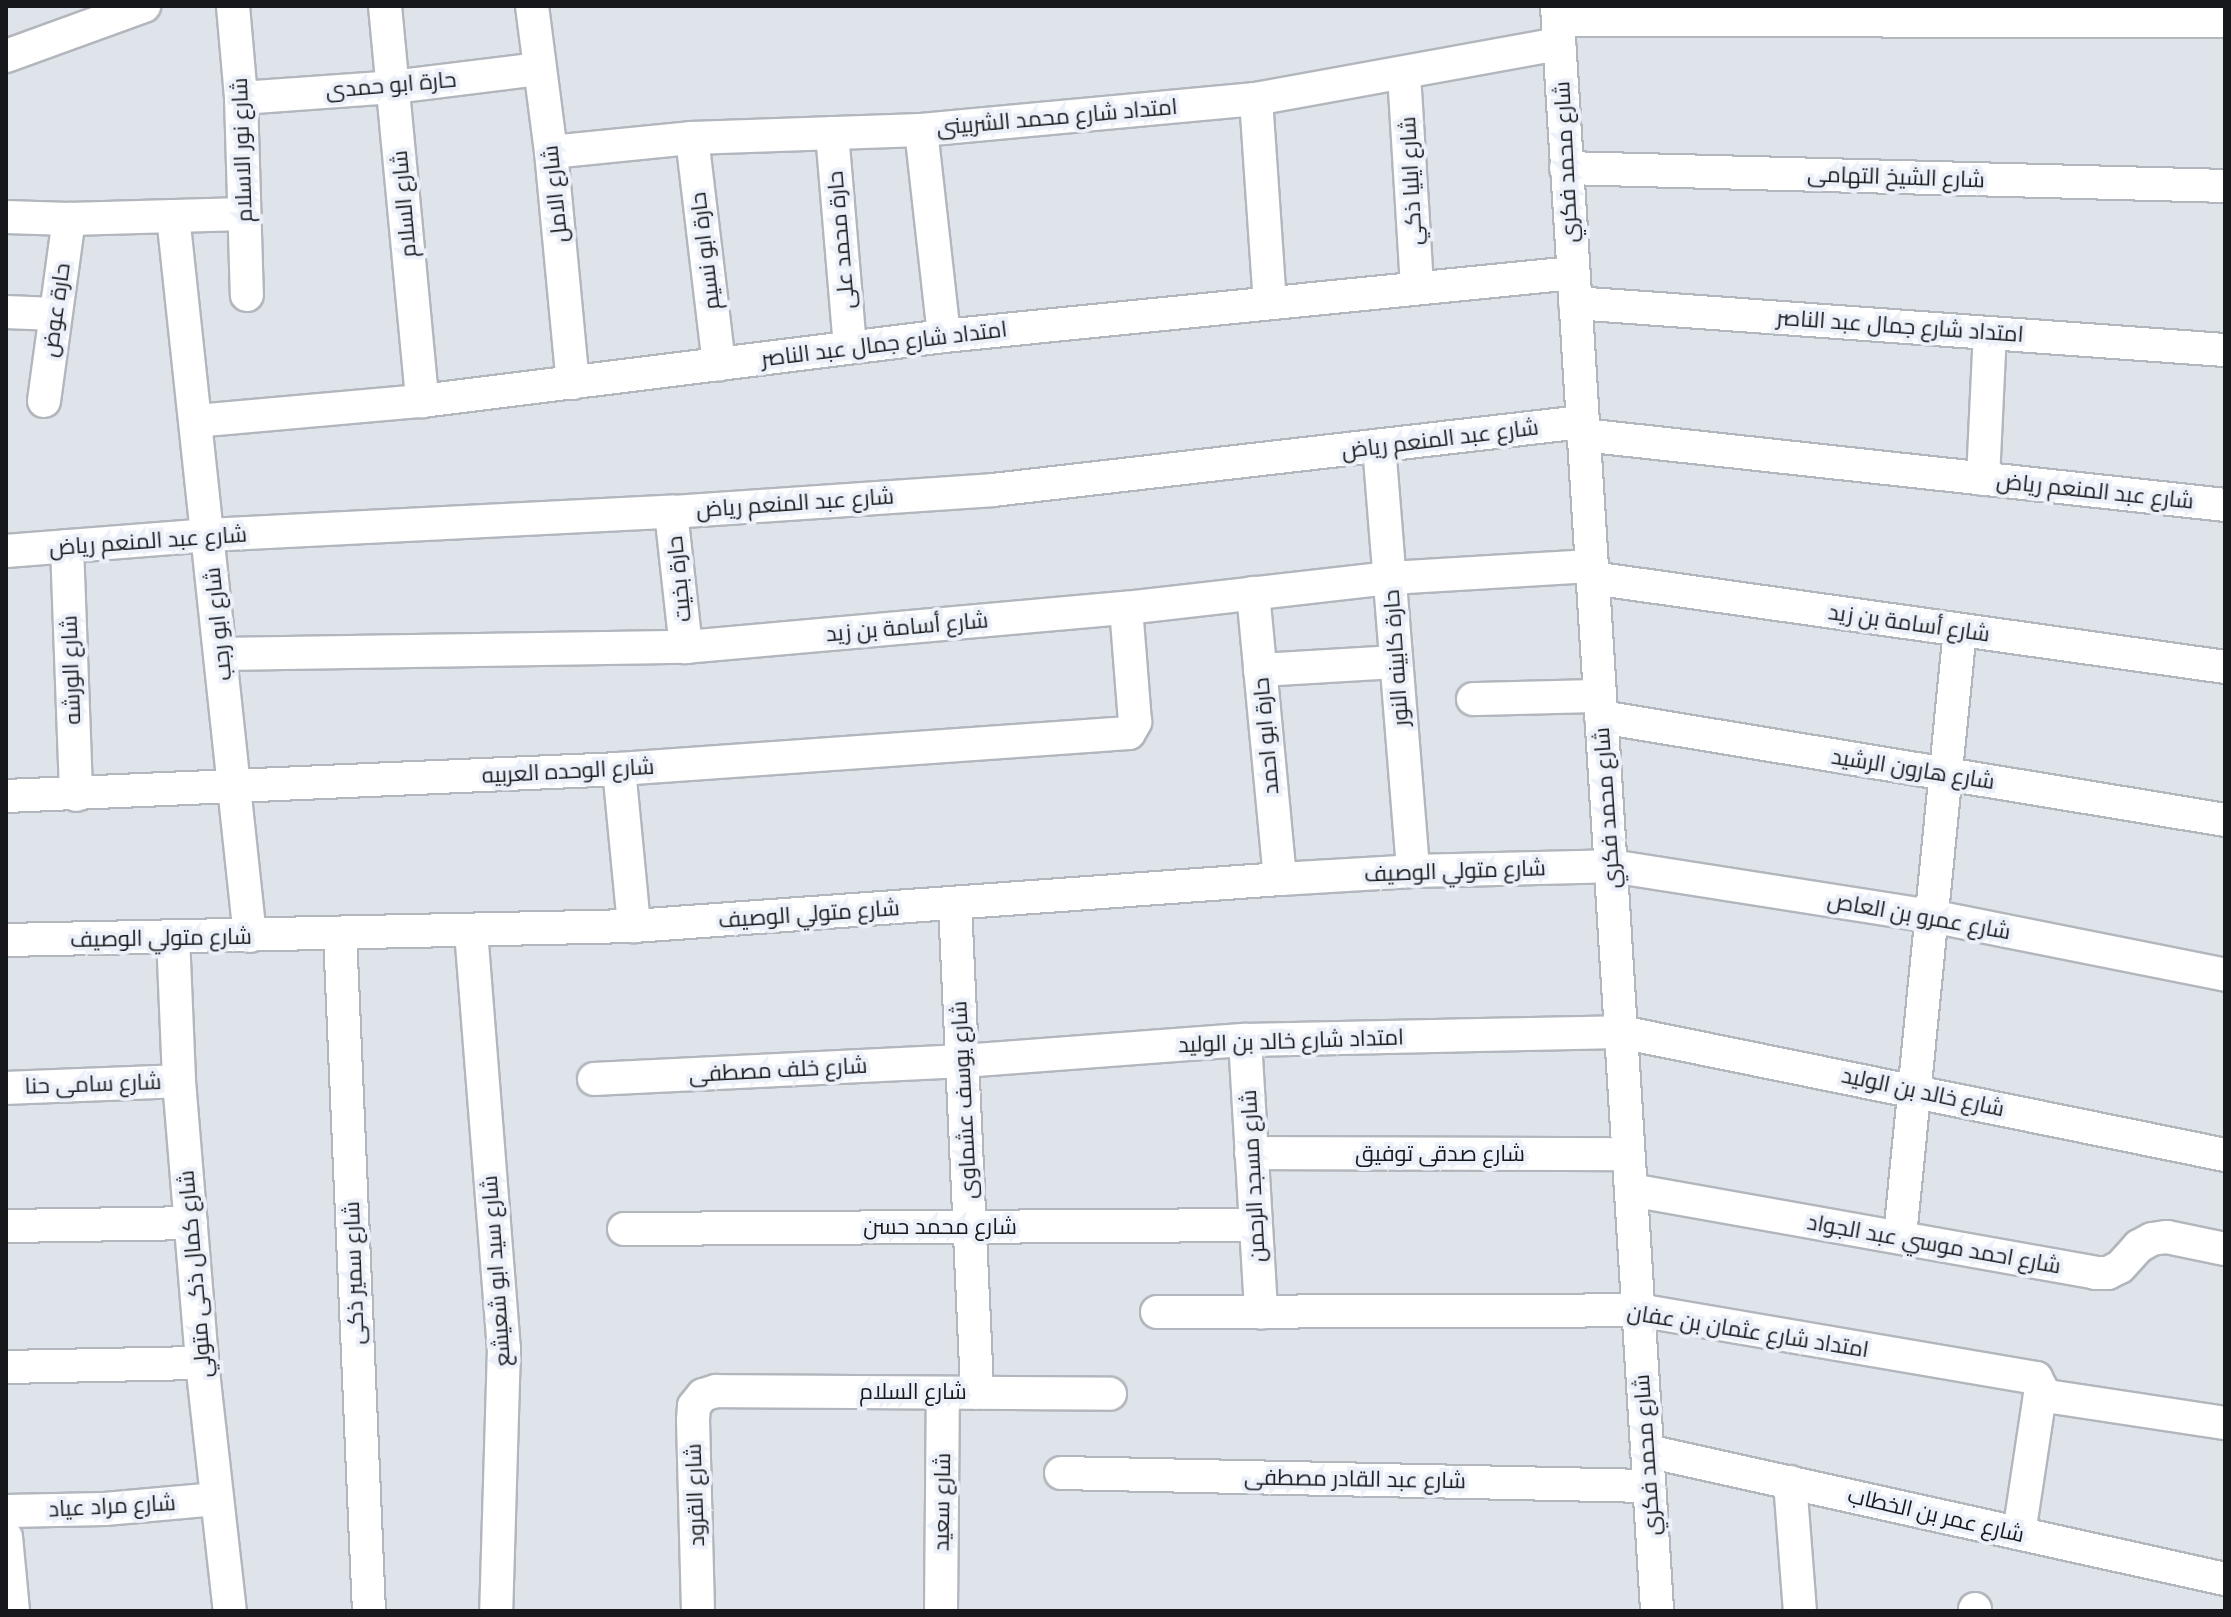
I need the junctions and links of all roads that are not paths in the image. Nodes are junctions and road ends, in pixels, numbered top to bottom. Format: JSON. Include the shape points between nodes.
{"nodes":[{"id":1,"x":144,"y":6,"type":"edge"},
{"id":2,"x":233,"y":6,"type":"edge"},
{"id":3,"x":385,"y":6,"type":"edge"},
{"id":4,"x":538,"y":7,"type":"edge"},
{"id":5,"x":2225,"y":21,"type":"edge"},
{"id":6,"x":1558,"y":23,"type":"edge"},
{"id":7,"x":6,"y":56,"type":"edge"},
{"id":8,"x":540,"y":69,"type":"junction"},
{"id":9,"x":1404,"y":74,"type":"junction"},
{"id":10,"x":393,"y":87,"type":"junction"},
{"id":11,"x":241,"y":98,"type":"junction"},
{"id":12,"x":1256,"y":99,"type":"junction"},
{"id":13,"x":921,"y":130,"type":"junction"},
{"id":14,"x":832,"y":133,"type":"junction"},
{"id":15,"x":692,"y":138,"type":"junction"},
{"id":16,"x":551,"y":152,"type":"junction"},
{"id":17,"x":1566,"y":168,"type":"junction"},
{"id":18,"x":2225,"y":186,"type":"edge"},
{"id":19,"x":244,"y":214,"type":"junction"},
{"id":20,"x":173,"y":216,"type":"junction"},
{"id":21,"x":6,"y":217,"type":"edge"},
{"id":22,"x":69,"y":219,"type":"junction"},
{"id":23,"x":1417,"y":288,"type":"junction"},
{"id":24,"x":1574,"y":288,"type":"junction"},
{"id":25,"x":247,"y":295,"type":"dead end"},
{"id":26,"x":1270,"y":303,"type":"junction"},
{"id":27,"x":6,"y":312,"type":"edge"},
{"id":28,"x":55,"y":314,"type":"junction"},
{"id":29,"x":1990,"y":333,"type":"junction"},
{"id":30,"x":944,"y":336,"type":"junction"},
{"id":31,"x":850,"y":347,"type":"junction"},
{"id":32,"x":2225,"y":350,"type":"edge"},
{"id":33,"x":719,"y":364,"type":"junction"},
{"id":34,"x":573,"y":383,"type":"junction"},
{"id":35,"x":44,"y":401,"type":"dead end"},
{"id":36,"x":422,"y":401,"type":"junction"},
{"id":37,"x":196,"y":421,"type":"junction"},
{"id":38,"x":1582,"y":428,"type":"junction"},
{"id":39,"x":1379,"y":446,"type":"junction"},
{"id":40,"x":1983,"y":479,"type":"junction"},
{"id":41,"x":2225,"y":505,"type":"edge"},
{"id":42,"x":671,"y":512,"type":"junction"},
{"id":43,"x":209,"y":535,"type":"junction"},
{"id":44,"x":67,"y":546,"type":"junction"},
{"id":45,"x":6,"y":551,"type":"edge"},
{"id":46,"x":1592,"y":572,"type":"junction"},
{"id":47,"x":1390,"y":578,"type":"junction"},
{"id":48,"x":1253,"y":593,"type":"junction"},
{"id":49,"x":1126,"y":608,"type":"junction"},
{"id":50,"x":1960,"y":630,"type":"junction"},
{"id":51,"x":686,"y":647,"type":"junction"},
{"id":52,"x":221,"y":654,"type":"junction"},
{"id":53,"x":1396,"y":662,"type":"junction"},
{"id":54,"x":2225,"y":667,"type":"edge"},
{"id":55,"x":1260,"y":670,"type":"junction"},
{"id":56,"x":1473,"y":699,"type":"dead end"},
{"id":57,"x":1600,"y":706,"type":"junction"},
{"id":58,"x":619,"y":769,"type":"junction"},
{"id":59,"x":1944,"y":774,"type":"junction"},
{"id":60,"x":235,"y":788,"type":"junction"},
{"id":61,"x":76,"y":795,"type":"junction"},
{"id":62,"x":6,"y":796,"type":"edge"},
{"id":63,"x":2225,"y":820,"type":"edge"},
{"id":64,"x":1611,"y":866,"type":"junction"},
{"id":65,"x":1413,"y":871,"type":"junction"},
{"id":66,"x":1280,"y":879,"type":"junction"},
{"id":67,"x":955,"y":904,"type":"junction"},
{"id":68,"x":1931,"y":916,"type":"junction"},
{"id":69,"x":634,"y":926,"type":"junction"},
{"id":70,"x":471,"y":931,"type":"junction"},
{"id":71,"x":340,"y":934,"type":"junction"},
{"id":72,"x":173,"y":936,"type":"junction"},
{"id":73,"x":250,"y":936,"type":"junction"},
{"id":74,"x":6,"y":940,"type":"edge"},
{"id":75,"x":2225,"y":975,"type":"edge"},
{"id":76,"x":1621,"y":1032,"type":"junction"},
{"id":77,"x":1245,"y":1040,"type":"junction"},
{"id":78,"x":963,"y":1061,"type":"junction"},
{"id":79,"x":594,"y":1079,"type":"dead end"},
{"id":80,"x":179,"y":1081,"type":"junction"},
{"id":81,"x":6,"y":1088,"type":"edge"},
{"id":82,"x":1915,"y":1090,"type":"junction"},
{"id":83,"x":1251,"y":1153,"type":"junction"},
{"id":84,"x":1628,"y":1154,"type":"junction"},
{"id":85,"x":2225,"y":1155,"type":"edge"},
{"id":86,"x":1631,"y":1190,"type":"junction"},
{"id":87,"x":191,"y":1223,"type":"junction"},
{"id":88,"x":1255,"y":1225,"type":"junction"},
{"id":89,"x":6,"y":1226,"type":"edge"},
{"id":90,"x":970,"y":1227,"type":"junction"},
{"id":91,"x":624,"y":1229,"type":"dead end"},
{"id":92,"x":1900,"y":1236,"type":"junction"},
{"id":93,"x":2225,"y":1249,"type":"edge"},
{"id":94,"x":1638,"y":1310,"type":"junction"},
{"id":95,"x":1157,"y":1312,"type":"dead end"},
{"id":96,"x":1261,"y":1313,"type":"junction"},
{"id":97,"x":202,"y":1363,"type":"junction"},
{"id":98,"x":6,"y":1367,"type":"edge"},
{"id":99,"x":716,"y":1391,"type":"joint"},
{"id":100,"x":943,"y":1393,"type":"junction"},
{"id":101,"x":977,"y":1393,"type":"junction"},
{"id":102,"x":1110,"y":1394,"type":"dead end"},
{"id":103,"x":2040,"y":1395,"type":"junction"},
{"id":104,"x":2225,"y":1423,"type":"edge"},
{"id":105,"x":1647,"y":1451,"type":"junction"},
{"id":106,"x":1061,"y":1473,"type":"dead end"},
{"id":107,"x":1790,"y":1482,"type":"junction"},
{"id":108,"x":1649,"y":1486,"type":"junction"},
{"id":109,"x":217,"y":1499,"type":"junction"},
{"id":110,"x":6,"y":1511,"type":"edge"},
{"id":111,"x":2019,"y":1533,"type":"junction"},
{"id":112,"x":6,"y":1537,"type":"edge"},
{"id":113,"x":2225,"y":1579,"type":"edge"},
{"id":114,"x":13,"y":1611,"type":"edge"},
{"id":115,"x":230,"y":1611,"type":"edge"},
{"id":116,"x":369,"y":1611,"type":"edge"},
{"id":117,"x":496,"y":1611,"type":"edge"},
{"id":118,"x":698,"y":1611,"type":"edge"},
{"id":119,"x":941,"y":1611,"type":"edge"},
{"id":120,"x":1657,"y":1611,"type":"edge"},
{"id":121,"x":1800,"y":1611,"type":"edge"}],
"edges":[{"from":1,"to":7,"type":"street"},
{"from":2,"to":11,"type":"street","name":"شارع نور الاسلام"},
{"from":3,"to":10,"type":"street","name":"شارع السلام"},
{"from":4,"to":8,"type":"street","name":"شارع الامل"},
{"from":5,"to":6,"type":"street","name":"امتداد شارع محمد الشربينى"},
{"from":6,"to":9,"type":"street","name":"امتداد شارع محمد الشربينى"},
{"from":6,"to":17,"type":"street","name":"شارع محمد فكري"},
{"from":8,"to":10,"type":"street","name":"حارة ابو حمدى"},
{"from":8,"to":16,"type":"street","name":"شارع الامل"},
{"from":9,"to":12,"type":"street","name":"امتداد شارع محمد الشربينى"},
{"from":9,"to":23,"type":"street","name":"شارع ايليا ذكي"},
{"from":10,"to":11,"type":"street","name":"حارة ابو حمدى"},
{"from":10,"to":36,"type":"street","name":"شارع السلام"},
{"from":11,"to":19,"type":"street","name":"شارع نور الاسلام"},
{"from":12,"to":13,"type":"street","name":"امتداد شارع محمد الشربينى"},
{"from":12,"to":26,"type":"street"},
{"from":13,"to":14,"type":"street","name":"امتداد شارع محمد الشربينى"},
{"from":13,"to":30,"type":"street"},
{"from":14,"to":15,"type":"street","name":"امتداد شارع محمد الشربينى"},
{"from":14,"to":31,"type":"street","name":"حارة محمد على"},
{"from":15,"to":16,"type":"street","name":"امتداد شارع محمد الشربينى"},
{"from":15,"to":33,"type":"street","name":"حارة ابو نسيم"},
{"from":16,"to":34,"type":"street","name":"شارع الامل"},
{"from":17,"to":18,"type":"street","name":"شارع الشيخ التهامى"},
{"from":17,"to":24,"type":"street","name":"شارع محمد فكري"},
{"from":19,"to":20,"type":"street"},
{"from":19,"to":25,"type":"street","name":"شارع نور الاسلام"},
{"from":20,"to":22,"type":"street"},
{"from":20,"to":37,"type":"street","name":"شارع ابو رجب"},
{"from":21,"to":22,"type":"street"},
{"from":22,"to":28,"type":"street","name":"حارة عوض"},
{"from":23,"to":24,"type":"street","name":"امتداد شارع جمال عبد الناصر"},
{"from":23,"to":26,"type":"street","name":"امتداد شارع جمال عبد الناصر"},
{"from":24,"to":29,"type":"street","name":"امتداد شارع جمال عبد الناصر"},
{"from":24,"to":38,"type":"street","name":"شارع محمد فكري"},
{"from":26,"to":30,"type":"street","name":"امتداد شارع جمال عبد الناصر"},
{"from":27,"to":28,"type":"street"},
{"from":28,"to":35,"type":"street","name":"حارة عوض"},
{"from":29,"to":32,"type":"street","name":"امتداد شارع جمال عبد الناصر"},
{"from":29,"to":40,"type":"street"},
{"from":30,"to":31,"type":"street","name":"امتداد شارع جمال عبد الناصر"},
{"from":31,"to":33,"type":"street","name":"امتداد شارع جمال عبد الناصر"},
{"from":33,"to":34,"type":"street","name":"امتداد شارع جمال عبد الناصر"},
{"from":34,"to":36,"type":"street","name":"امتداد شارع جمال عبد الناصر"},
{"from":36,"to":37,"type":"street","name":"امتداد شارع جمال عبد الناصر"},
{"from":37,"to":43,"type":"street","name":"شارع ابو رجب"},
{"from":38,"to":39,"type":"street","name":"شارع عبد المنعم رياض"},
{"from":38,"to":40,"type":"street","name":"شارع عبد المنعم رياض"},
{"from":38,"to":46,"type":"street","name":"شارع محمد فكري"},
{"from":39,"to":42,"type":"street","name":"شارع عبد المنعم رياض","via":[[993,490]]},
{"from":39,"to":47,"type":"street","name":"حارة كابينه النور"},
{"from":40,"to":41,"type":"street","name":"شارع عبد المنعم رياض"},
{"from":42,"to":43,"type":"street","name":"شارع عبد المنعم رياض"},
{"from":42,"to":51,"type":"street","name":"حارة بخيت"},
{"from":43,"to":44,"type":"street","name":"شارع عبد المنعم رياض"},
{"from":43,"to":52,"type":"street","name":"شارع ابو رجب"},
{"from":44,"to":45,"type":"street","name":"شارع عبد المنعم رياض"},
{"from":44,"to":61,"type":"street","name":"شارع الورشه"},
{"from":46,"to":47,"type":"street","name":"شارع أسامة بن زيد"},
{"from":46,"to":50,"type":"street","name":"شارع أسامة بن زيد"},
{"from":46,"to":57,"type":"street","name":"شارع محمد فكري"},
{"from":47,"to":48,"type":"street","name":"شارع أسامة بن زيد"},
{"from":47,"to":53,"type":"street","name":"حارة كابينه النور"},
{"from":48,"to":49,"type":"street","name":"شارع أسامة بن زيد"},
{"from":48,"to":55,"type":"street","name":"حارة ابو احمد"},
{"from":49,"to":51,"type":"street","name":"شارع أسامة بن زيد"},
{"from":49,"to":58,"type":"street","name":"شارع الوحده العربيه","via":[[1135,722],[1129,733]]},
{"from":50,"to":54,"type":"street","name":"شارع أسامة بن زيد"},
{"from":50,"to":59,"type":"street"},
{"from":51,"to":52,"type":"street","name":"شارع أسامة بن زيد"},
{"from":52,"to":60,"type":"street","name":"شارع ابو رجب"},
{"from":53,"to":55,"type":"street"},
{"from":53,"to":65,"type":"street","name":"حارة كابينه النور"},
{"from":55,"to":66,"type":"street","name":"حارة ابو احمد"},
{"from":56,"to":57,"type":"street","name":"شارع هارون الرشيد"},
{"from":57,"to":59,"type":"street","name":"شارع هارون الرشيد"},
{"from":57,"to":64,"type":"street","name":"شارع محمد فكري"},
{"from":58,"to":60,"type":"street","name":"شارع الوحده العربيه"},
{"from":58,"to":69,"type":"street"},
{"from":59,"to":63,"type":"street","name":"شارع هارون الرشيد"},
{"from":59,"to":68,"type":"street"},
{"from":60,"to":61,"type":"street","name":"شارع الوحده العربيه"},
{"from":60,"to":73,"type":"street","name":"شارع ابو رجب"},
{"from":61,"to":62,"type":"street","name":"شارع الوحده العربيه"},
{"from":64,"to":65,"type":"street","name":"شارع متولي الوصيف"},
{"from":64,"to":68,"type":"street","name":"شارع عمرو بن العاص"},
{"from":64,"to":76,"type":"street","name":"شارع محمد فكري"},
{"from":65,"to":66,"type":"street","name":"شارع متولي الوصيف"},
{"from":66,"to":67,"type":"street","name":"شارع متولي الوصيف"},
{"from":67,"to":69,"type":"street","name":"شارع متولي الوصيف"},
{"from":67,"to":78,"type":"street","name":"شارع يوسف عشماوى"},
{"from":68,"to":75,"type":"street","name":"شارع عمرو بن العاص"},
{"from":68,"to":82,"type":"street"},
{"from":69,"to":70,"type":"street","name":"شارع متولي الوصيف"},
{"from":70,"to":71,"type":"street","name":"شارع متولي الوصيف"},
{"from":70,"to":117,"type":"street","name":"شارع سيد ابو شعيشع","via":[[504,1348]]},
{"from":71,"to":73,"type":"street","name":"شارع متولي الوصيف"},
{"from":71,"to":116,"type":"street","name":"شارع سمير ذكى"},
{"from":72,"to":73,"type":"street","name":"شارع متولي الوصيف"},
{"from":72,"to":74,"type":"street","name":"شارع متولي الوصيف"},
{"from":72,"to":80,"type":"street","name":"شارع كمال ذكى متولي"},
{"from":76,"to":77,"type":"street","name":"امتداد شارع خالد بن الوليد"},
{"from":76,"to":82,"type":"street","name":"شارع خالد بن الوليد"},
{"from":76,"to":84,"type":"street","name":"شارع محمد فكري"},
{"from":77,"to":78,"type":"street","name":"امتداد شارع خالد بن الوليد"},
{"from":77,"to":83,"type":"street","name":"شارع مسجد الرحمن"},
{"from":78,"to":79,"type":"street","name":"شارع خلف مصطفى"},
{"from":78,"to":90,"type":"street","name":"شارع يوسف عشماوى"},
{"from":80,"to":81,"type":"street","name":"شارع سامى حنا"},
{"from":80,"to":87,"type":"street","name":"شارع كمال ذكى متولي"},
{"from":82,"to":85,"type":"street","name":"شارع خالد بن الوليد"},
{"from":82,"to":92,"type":"street"},
{"from":83,"to":84,"type":"street","name":"شارع صدقى توفيق"},
{"from":83,"to":88,"type":"street","name":"شارع مسجد الرحمن"},
{"from":84,"to":86,"type":"street","name":"شارع محمد فكري"},
{"from":86,"to":92,"type":"street","name":"شارع احمد موسي عبد الجواد"},
{"from":86,"to":94,"type":"street","name":"شارع محمد فكري"},
{"from":87,"to":89,"type":"street"},
{"from":87,"to":97,"type":"street","name":"شارع كمال ذكى متولي"},
{"from":88,"to":90,"type":"street","name":"شارع محمد حسن"},
{"from":88,"to":96,"type":"street","name":"شارع مسجد الرحمن"},
{"from":90,"to":91,"type":"street","name":"شارع محمد حسن"},
{"from":90,"to":101,"type":"street","name":"شارع يوسف عشماوى"},
{"from":92,"to":93,"type":"street","name":"شارع احمد موسي عبد الجواد","via":[[2095,1273],[2120,1267],[2152,1239],[2167,1237]]},
{"from":94,"to":96,"type":"street","name":"امتداد شارع عثمان بن عفان"},
{"from":94,"to":103,"type":"street","name":"امتداد شارع عثمان بن عفان","via":[[2036,1378]]},
{"from":94,"to":105,"type":"street","name":"شارع محمد فكري"},
{"from":95,"to":96,"type":"street","name":"امتداد شارع عثمان بن عفان"},
{"from":97,"to":98,"type":"street"},
{"from":97,"to":109,"type":"street","name":"شارع كمال ذكى متولي"},
{"from":99,"to":100,"type":"street","name":"شارع السلام"},
{"from":99,"to":118,"type":"street","name":"شارع القرود","via":[[703,1395],[694,1406]]},
{"from":100,"to":101,"type":"street","name":"شارع السلام"},
{"from":100,"to":119,"type":"street","name":"شارع سعيد"},
{"from":101,"to":102,"type":"street","name":"شارع السلام"},
{"from":103,"to":104,"type":"street"},
{"from":103,"to":111,"type":"street"},
{"from":105,"to":107,"type":"street","name":"شارع عمر بن الخطاب"},
{"from":105,"to":108,"type":"street","name":"شارع محمد فكري"},
{"from":106,"to":108,"type":"street","name":"شارع عبد القادر مصطفى"},
{"from":107,"to":111,"type":"street","name":"شارع عمر بن الخطاب"},
{"from":107,"to":121,"type":"street"},
{"from":108,"to":120,"type":"street","name":"شارع محمد فكري"},
{"from":109,"to":110,"type":"street","name":"شارع مراد عياد"},
{"from":109,"to":115,"type":"street","name":"شارع كمال ذكى متولي"},
{"from":111,"to":113,"type":"street","name":"شارع عمر بن الخطاب"},
{"from":112,"to":114,"type":"street"}]}
